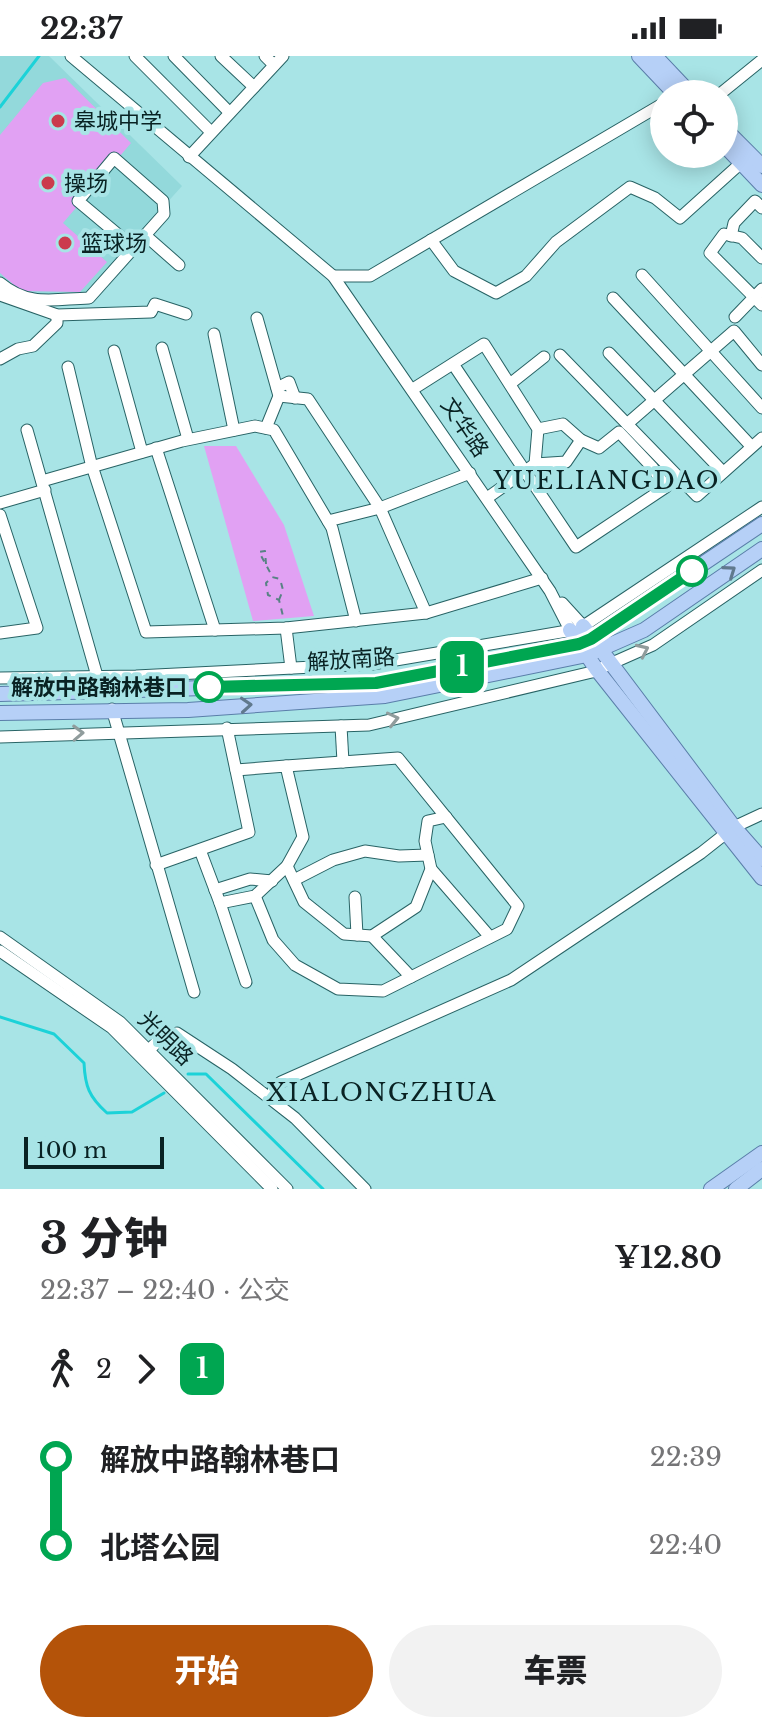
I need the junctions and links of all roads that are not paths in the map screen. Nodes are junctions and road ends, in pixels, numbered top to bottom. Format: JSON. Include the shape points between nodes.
{"nodes":[{"id":1,"x":135,"y":56,"type":"edge"},
{"id":2,"x":221,"y":56,"type":"edge"},
{"id":3,"x":639,"y":56,"type":"edge"},
{"id":4,"x":655,"y":56,"type":"edge"},
{"id":5,"x":175,"y":57,"type":"edge"},
{"id":6,"x":72,"y":58,"type":"edge"},
{"id":7,"x":274,"y":59,"type":"edge"},
{"id":8,"x":762,"y":60,"type":"edge"},
{"id":9,"x":662,"y":80,"type":"edge"},
{"id":10,"x":678,"y":80,"type":"edge"},
{"id":11,"x":737,"y":80,"type":"edge"},
{"id":12,"x":254,"y":87,"type":"junction"},
{"id":13,"x":650,"y":111,"type":"edge"},
{"id":14,"x":229,"y":112,"type":"junction"},
{"id":15,"x":211,"y":132,"type":"junction"},
{"id":16,"x":738,"y":142,"type":"edge"},
{"id":17,"x":189,"y":157,"type":"junction"},
{"id":18,"x":738,"y":160,"type":"edge"},
{"id":19,"x":741,"y":163,"type":"junction"},
{"id":20,"x":762,"y":166,"type":"edge"},
{"id":21,"x":762,"y":185,"type":"edge"},
{"id":22,"x":762,"y":208,"type":"edge"},
{"id":23,"x":145,"y":235,"type":"junction"},
{"id":24,"x":731,"y":236,"type":"junction"},
{"id":25,"x":431,"y":240,"type":"junction"},
{"id":26,"x":134,"y":248,"type":"junction"},
{"id":27,"x":762,"y":258,"type":"edge"},
{"id":28,"x":179,"y":265,"type":"dead end"},
{"id":29,"x":642,"y":275,"type":"dead end"},
{"id":30,"x":333,"y":276,"type":"junction"},
{"id":31,"x":0,"y":283,"type":"edge"},
{"id":32,"x":762,"y":289,"type":"edge"},
{"id":33,"x":0,"y":295,"type":"edge"},
{"id":34,"x":613,"y":298,"type":"dead end"},
{"id":35,"x":762,"y":305,"type":"edge"},
{"id":36,"x":186,"y":314,"type":"dead end"},
{"id":37,"x":57,"y":315,"type":"junction"},
{"id":38,"x":735,"y":317,"type":"dead end"},
{"id":39,"x":257,"y":318,"type":"dead end"},
{"id":40,"x":214,"y":334,"type":"dead end"},
{"id":41,"x":162,"y":348,"type":"dead end"},
{"id":42,"x":114,"y":351,"type":"dead end"},
{"id":43,"x":609,"y":353,"type":"dead end"},
{"id":44,"x":560,"y":355,"type":"dead end"},
{"id":45,"x":544,"y":357,"type":"dead end"},
{"id":46,"x":0,"y":359,"type":"edge"},
{"id":47,"x":453,"y":364,"type":"junction"},
{"id":48,"x":762,"y":365,"type":"edge"},
{"id":49,"x":68,"y":367,"type":"dead end"},
{"id":50,"x":510,"y":384,"type":"junction"},
{"id":51,"x":413,"y":389,"type":"junction"},
{"id":52,"x":278,"y":392,"type":"junction"},
{"id":53,"x":654,"y":400,"type":"junction"},
{"id":54,"x":762,"y":408,"type":"edge"},
{"id":55,"x":627,"y":424,"type":"junction"},
{"id":56,"x":266,"y":428,"type":"junction"},
{"id":57,"x":538,"y":429,"type":"junction"},
{"id":58,"x":27,"y":430,"type":"dead end"},
{"id":59,"x":234,"y":430,"type":"junction"},
{"id":60,"x":762,"y":438,"type":"edge"},
{"id":61,"x":188,"y":439,"type":"junction"},
{"id":62,"x":581,"y":440,"type":"junction"},
{"id":63,"x":751,"y":446,"type":"junction"},
{"id":64,"x":156,"y":448,"type":"junction"},
{"id":65,"x":142,"y":452,"type":"junction"},
{"id":66,"x":535,"y":464,"type":"junction"},
{"id":67,"x":92,"y":466,"type":"junction"},
{"id":68,"x":723,"y":472,"type":"junction"},
{"id":69,"x":470,"y":473,"type":"junction"},
{"id":70,"x":524,"y":473,"type":"junction"},
{"id":71,"x":43,"y":486,"type":"junction"},
{"id":72,"x":487,"y":498,"type":"junction"},
{"id":73,"x":0,"y":503,"type":"edge"},
{"id":74,"x":762,"y":507,"type":"edge"},
{"id":75,"x":380,"y":508,"type":"junction"},
{"id":76,"x":0,"y":515,"type":"edge"},
{"id":77,"x":328,"y":521,"type":"junction"},
{"id":78,"x":762,"y":524,"type":"edge"},
{"id":79,"x":762,"y":549,"type":"edge"},
{"id":80,"x":762,"y":570,"type":"edge"},
{"id":81,"x":542,"y":578,"type":"junction"},
{"id":82,"x":426,"y":613,"type":"junction"},
{"id":83,"x":356,"y":621,"type":"junction"},
{"id":84,"x":286,"y":628,"type":"junction"},
{"id":85,"x":215,"y":630,"type":"junction"},
{"id":86,"x":0,"y":633,"type":"edge"},
{"id":87,"x":585,"y":641,"type":"junction"},
{"id":88,"x":604,"y":667,"type":"junction"},
{"id":89,"x":291,"y":668,"type":"junction"},
{"id":90,"x":0,"y":678,"type":"edge"},
{"id":91,"x":100,"y":684,"type":"junction"},
{"id":92,"x":0,"y":694,"type":"edge"},
{"id":93,"x":112,"y":709,"type":"junction"},
{"id":94,"x":0,"y":713,"type":"edge"},
{"id":95,"x":341,"y":726,"type":"junction"},
{"id":96,"x":227,"y":728,"type":"junction"},
{"id":97,"x":119,"y":732,"type":"junction"},
{"id":98,"x":0,"y":737,"type":"edge"},
{"id":99,"x":343,"y":762,"type":"junction"},
{"id":100,"x":286,"y":766,"type":"junction"},
{"id":101,"x":236,"y":770,"type":"junction"},
{"id":102,"x":762,"y":814,"type":"edge"},
{"id":103,"x":446,"y":817,"type":"junction"},
{"id":104,"x":730,"y":830,"type":"junction"},
{"id":105,"x":200,"y":850,"type":"junction"},
{"id":106,"x":428,"y":855,"type":"junction"},
{"id":107,"x":762,"y":859,"type":"edge"},
{"id":108,"x":156,"y":865,"type":"junction"},
{"id":109,"x":287,"y":866,"type":"junction"},
{"id":110,"x":431,"y":869,"type":"junction"},
{"id":111,"x":762,"y":878,"type":"edge"},
{"id":112,"x":294,"y":880,"type":"junction"},
{"id":113,"x":272,"y":881,"type":"junction"},
{"id":114,"x":215,"y":890,"type":"junction"},
{"id":115,"x":255,"y":896,"type":"junction"},
{"id":116,"x":355,"y":897,"type":"dead end"},
{"id":117,"x":220,"y":903,"type":"junction"},
{"id":118,"x":357,"y":935,"type":"junction"},
{"id":119,"x":372,"y":936,"type":"junction"},
{"id":120,"x":0,"y":937,"type":"edge"},
{"id":121,"x":490,"y":937,"type":"junction"},
{"id":122,"x":0,"y":951,"type":"edge"},
{"id":123,"x":411,"y":977,"type":"junction"},
{"id":124,"x":246,"y":982,"type":"dead end"},
{"id":125,"x":194,"y":992,"type":"dead end"},
{"id":126,"x":146,"y":1053,"type":"junction"},
{"id":127,"x":271,"y":1099,"type":"junction"},
{"id":128,"x":762,"y":1153,"type":"edge"},
{"id":129,"x":762,"y":1169,"type":"edge"},
{"id":130,"x":272,"y":1189,"type":"edge"},
{"id":131,"x":287,"y":1189,"type":"edge"},
{"id":132,"x":365,"y":1189,"type":"edge"},
{"id":133,"x":711,"y":1189,"type":"edge"},
{"id":134,"x":736,"y":1189,"type":"edge"}],
"edges":[{"from":1,"to":15,"type":"street"},
{"from":2,"to":12,"type":"street"},
{"from":3,"to":9,"type":"main road"},
{"from":4,"to":10,"type":"main road"},
{"from":5,"to":14,"type":"street"},
{"from":6,"to":17,"type":"street","name":"文华路"},
{"from":7,"to":12,"type":"street"},
{"from":8,"to":11,"type":"street"},
{"from":12,"to":14,"type":"street"},
{"from":13,"to":25,"type":"street"},
{"from":14,"to":15,"type":"street"},
{"from":15,"to":17,"type":"street"},
{"from":16,"to":20,"type":"main road"},
{"from":17,"to":30,"type":"street","name":"文华路"},
{"from":18,"to":19,"type":"main road"},
{"from":19,"to":21,"type":"main road"},
{"from":19,"to":25,"type":"street","via":[[680,218],[630,187],[556,242],[526,276],[496,293],[454,271]]},
{"from":22,"to":24,"type":"street","via":[[755,201],[734,223]]},
{"from":23,"to":26,"type":"street"},
{"from":23,"to":26,"type":"street","via":[[164,214],[163,201],[114,158],[78,201]]},
{"from":23,"to":28,"type":"street"},
{"from":24,"to":27,"type":"street","via":[[742,238]]},
{"from":24,"to":35,"type":"street","via":[[724,234],[710,253]]},
{"from":25,"to":30,"type":"street","via":[[370,276]]},
{"from":26,"to":31,"type":"street","via":[[89,298],[26,300]]},
{"from":29,"to":54,"type":"street"},
{"from":30,"to":51,"type":"street","name":"文华路"},
{"from":32,"to":38,"type":"street"},
{"from":33,"to":37,"type":"street"},
{"from":34,"to":63,"type":"street"},
{"from":36,"to":37,"type":"street","via":[[155,304],[151,312]]},
{"from":37,"to":46,"type":"street","via":[[57,323],[33,346]]},
{"from":39,"to":52,"type":"street"},
{"from":40,"to":59,"type":"street"},
{"from":41,"to":61,"type":"street"},
{"from":42,"to":65,"type":"street"},
{"from":43,"to":53,"type":"street"},
{"from":44,"to":55,"type":"street"},
{"from":45,"to":50,"type":"street"},
{"from":47,"to":50,"type":"street","via":[[484,344]]},
{"from":47,"to":51,"type":"street"},
{"from":47,"to":70,"type":"street"},
{"from":48,"to":53,"type":"street","via":[[734,331]]},
{"from":49,"to":67,"type":"street"},
{"from":50,"to":57,"type":"street"},
{"from":51,"to":69,"type":"street","name":"文华路"},
{"from":52,"to":56,"type":"street"},
{"from":52,"to":75,"type":"street","via":[[308,399]]},
{"from":53,"to":55,"type":"street"},
{"from":53,"to":68,"type":"street"},
{"from":55,"to":68,"type":"street","via":[[697,496]]},
{"from":56,"to":59,"type":"street"},
{"from":56,"to":77,"type":"street","via":[[274,430]]},
{"from":57,"to":62,"type":"street","via":[[563,424]]},
{"from":57,"to":66,"type":"street"},
{"from":58,"to":71,"type":"street"},
{"from":59,"to":61,"type":"street"},
{"from":60,"to":63,"type":"street"},
{"from":61,"to":64,"type":"street"},
{"from":62,"to":66,"type":"street","via":[[566,462]]},
{"from":62,"to":70,"type":"street","via":[[599,448],[619,432],[666,487],[576,547]]},
{"from":63,"to":68,"type":"street"},
{"from":64,"to":65,"type":"street"},
{"from":64,"to":85,"type":"street"},
{"from":65,"to":67,"type":"street"},
{"from":66,"to":70,"type":"street"},
{"from":67,"to":71,"type":"street"},
{"from":67,"to":85,"type":"street","via":[[146,632]]},
{"from":69,"to":72,"type":"street","name":"文华路"},
{"from":69,"to":75,"type":"street"},
{"from":70,"to":72,"type":"street"},
{"from":71,"to":73,"type":"street"},
{"from":71,"to":91,"type":"street"},
{"from":72,"to":81,"type":"street","name":"文华路"},
{"from":74,"to":87,"type":"street"},
{"from":75,"to":77,"type":"street"},
{"from":75,"to":82,"type":"street"},
{"from":76,"to":86,"type":"street","via":[[37,628]]},
{"from":77,"to":83,"type":"street"},
{"from":78,"to":87,"type":"main road","name":"解放南路"},
{"from":87,"to":79,"type":"main road","name":"解放南路","one_way":true,"via":[[644,630]]},
{"from":88,"to":80,"type":"street","one_way":true,"via":[[653,645]]},
{"from":81,"to":82,"type":"street"},
{"from":81,"to":87,"type":"street","name":"文华路"},
{"from":82,"to":83,"type":"street"},
{"from":83,"to":84,"type":"street"},
{"from":84,"to":85,"type":"street"},
{"from":84,"to":89,"type":"street"},
{"from":87,"to":88,"type":"main road","name":"文华路"},
{"from":87,"to":89,"type":"street"},
{"from":87,"to":91,"type":"main road","name":"解放南路","via":[[376,683]]},
{"from":93,"to":87,"type":"main road","name":"解放南路","one_way":true,"via":[[188,710],[385,696]]},
{"from":95,"to":88,"type":"street","one_way":true,"via":[[369,725]]},
{"from":88,"to":104,"type":"main road","name":"文华路"},
{"from":89,"to":91,"type":"street"},
{"from":90,"to":91,"type":"street"},
{"from":91,"to":92,"type":"main road","name":"解放南路"},
{"from":93,"to":94,"type":"main road","name":"解放南路"},
{"from":93,"to":97,"type":"street"},
{"from":95,"to":96,"type":"street"},
{"from":95,"to":99,"type":"street"},
{"from":96,"to":97,"type":"street"},
{"from":96,"to":101,"type":"street"},
{"from":98,"to":97,"type":"street","one_way":true},
{"from":97,"to":108,"type":"street"},
{"from":99,"to":100,"type":"street"},
{"from":99,"to":103,"type":"street","via":[[398,758]]},
{"from":100,"to":101,"type":"street"},
{"from":100,"to":109,"type":"street","via":[[303,837]]},
{"from":101,"to":105,"type":"street","via":[[249,832]]},
{"from":102,"to":104,"type":"street"},
{"from":103,"to":106,"type":"street","via":[[428,821]]},
{"from":103,"to":121,"type":"street","via":[[518,906],[507,929]]},
{"from":104,"to":107,"type":"main road","name":"文华路"},
{"from":104,"to":111,"type":"main road","name":"文华路"},
{"from":104,"to":127,"type":"street","via":[[511,980],[281,1082]]},
{"from":105,"to":108,"type":"street"},
{"from":105,"to":114,"type":"street"},
{"from":106,"to":110,"type":"street"},
{"from":106,"to":112,"type":"street","via":[[365,851]]},
{"from":108,"to":125,"type":"street"},
{"from":109,"to":112,"type":"street"},
{"from":109,"to":113,"type":"street"},
{"from":110,"to":119,"type":"street","via":[[416,907]]},
{"from":110,"to":121,"type":"street"},
{"from":112,"to":118,"type":"street","via":[[304,902],[344,934]]},
{"from":113,"to":114,"type":"street","via":[[250,879]]},
{"from":113,"to":115,"type":"street"},
{"from":114,"to":117,"type":"street"},
{"from":115,"to":117,"type":"street"},
{"from":115,"to":123,"type":"street","via":[[273,940],[295,965],[338,989],[383,991]]},
{"from":116,"to":118,"type":"street"},
{"from":117,"to":124,"type":"street"},
{"from":118,"to":119,"type":"street"},
{"from":119,"to":123,"type":"street"},
{"from":120,"to":126,"type":"street","name":"光明路","via":[[120,1022]]},
{"from":121,"to":123,"type":"street"},
{"from":122,"to":126,"type":"street","name":"光明路"},
{"from":126,"to":127,"type":"street","via":[[163,1036],[177,1033]]},
{"from":126,"to":130,"type":"street","name":"光明路"},
{"from":126,"to":131,"type":"street","name":"光明路"},
{"from":127,"to":132,"type":"street"},
{"from":128,"to":133,"type":"main road"},
{"from":129,"to":134,"type":"main road"}]}
